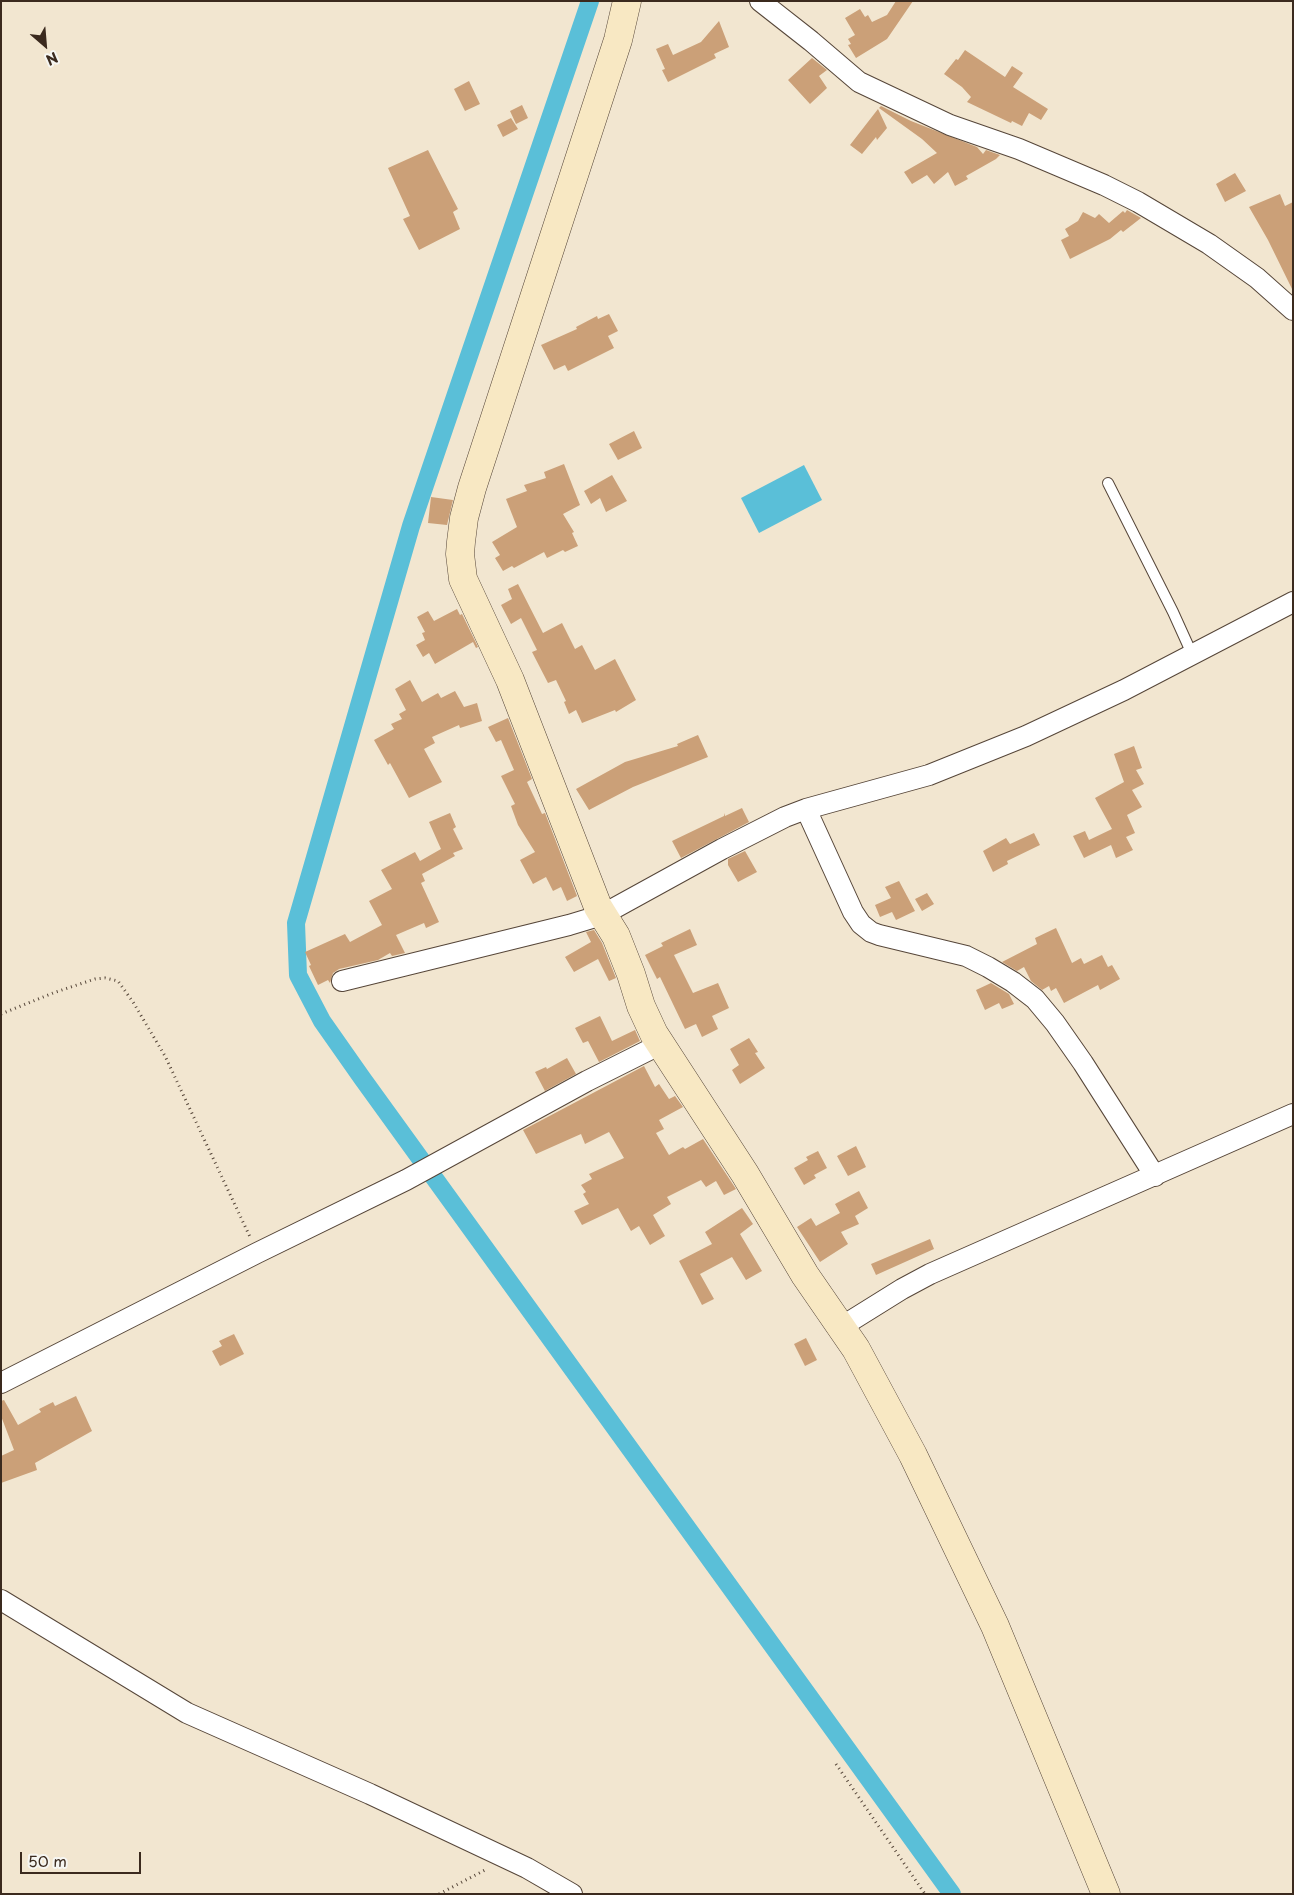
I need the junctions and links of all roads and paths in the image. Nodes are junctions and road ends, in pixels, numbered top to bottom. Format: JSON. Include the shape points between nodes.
{"nodes":[{"id":1,"x":627,"y":1,"type":"edge"},
{"id":2,"x":760,"y":1,"type":"edge"},
{"id":3,"x":1293,"y":310,"type":"edge"},
{"id":4,"x":1108,"y":482,"type":"dead end"},
{"id":5,"x":1293,"y":602,"type":"edge"},
{"id":6,"x":1192,"y":654,"type":"junction"},
{"id":7,"x":806,"y":809,"type":"junction"},
{"id":8,"x":602,"y":915,"type":"junction"},
{"id":9,"x":342,"y":982,"type":"dead end"},
{"id":10,"x":1,"y":1014,"type":"edge"},
{"id":11,"x":661,"y":1044,"type":"junction"},
{"id":12,"x":1293,"y":1114,"type":"edge"},
{"id":13,"x":1155,"y":1176,"type":"junction"},
{"id":14,"x":257,"y":1253,"type":"junction"},
{"id":15,"x":842,"y":1327,"type":"junction"},
{"id":16,"x":1,"y":1383,"type":"edge"},
{"id":17,"x":1,"y":1600,"type":"edge"},
{"id":18,"x":836,"y":1764,"type":"dead end"},
{"id":19,"x":506,"y":1858,"type":"junction"},
{"id":20,"x":439,"y":1894,"type":"edge"},
{"id":21,"x":572,"y":1894,"type":"edge"},
{"id":22,"x":925,"y":1894,"type":"edge"},
{"id":23,"x":1106,"y":1894,"type":"edge"}],
"edges":[{"from":1,"to":8,"type":"street","via":[[618,40],[472,488],[464,518],[460,554],[466,586],[510,680]]},
{"from":2,"to":3,"type":"street","via":[[864,85],[1138,202],[1217,250],[1257,278]]},
{"from":4,"to":6,"type":"lane"},
{"from":5,"to":6,"type":"street"},
{"from":6,"to":7,"type":"street","via":[[1071,716],[950,767]]},
{"from":7,"to":8,"type":"street","via":[[722,849]]},
{"from":7,"to":13,"type":"street","via":[[861,924],[879,935],[972,959],[1013,982],[1035,999],[1083,1062]]},
{"from":8,"to":9,"type":"street"},
{"from":8,"to":11,"type":"street","via":[[616,936],[641,1006]]},
{"from":10,"to":14,"type":"path","via":[[96,980],[118,981],[168,1063]]},
{"from":11,"to":14,"type":"street","via":[[406,1180]]},
{"from":11,"to":15,"type":"street","via":[[746,1174],[805,1275]]},
{"from":12,"to":13,"type":"street"},
{"from":13,"to":15,"type":"street","via":[[930,1274]]},
{"from":14,"to":16,"type":"street"},
{"from":15,"to":23,"type":"street","via":[[871,1374],[913,1455],[995,1626]]},
{"from":17,"to":19,"type":"street","via":[[187,1713]]},
{"from":18,"to":22,"type":"path"},
{"from":19,"to":20,"type":"path"},
{"from":19,"to":21,"type":"street"}]}
